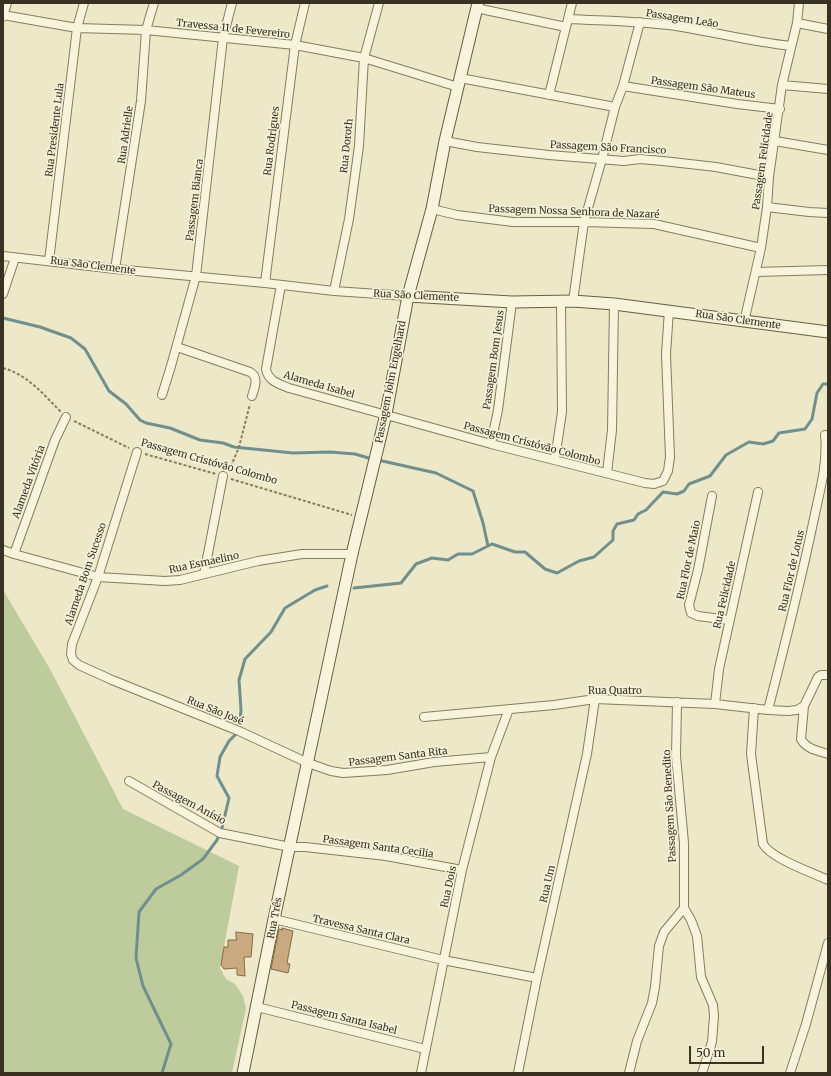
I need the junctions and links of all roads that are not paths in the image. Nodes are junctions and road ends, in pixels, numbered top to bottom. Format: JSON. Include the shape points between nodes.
{"nodes":[{"id":1,"x":7,"y":3,"type":"edge"},
{"id":2,"x":84,"y":3,"type":"edge"},
{"id":3,"x":154,"y":3,"type":"edge"},
{"id":4,"x":232,"y":3,"type":"edge"},
{"id":5,"x":304,"y":3,"type":"edge"},
{"id":6,"x":379,"y":3,"type":"edge"},
{"id":7,"x":572,"y":3,"type":"edge"},
{"id":8,"x":800,"y":3,"type":"edge"},
{"id":9,"x":477,"y":6,"type":"edge"},
{"id":10,"x":3,"y":16,"type":"edge"},
{"id":11,"x":569,"y":19,"type":"junction"},
{"id":12,"x":640,"y":22,"type":"junction"},
{"id":13,"x":797,"y":23,"type":"junction"},
{"id":14,"x":566,"y":27,"type":"junction"},
{"id":15,"x":77,"y":28,"type":"junction"},
{"id":16,"x":828,"y":29,"type":"edge"},
{"id":17,"x":146,"y":30,"type":"junction"},
{"id":18,"x":223,"y":38,"type":"junction"},
{"id":19,"x":295,"y":45,"type":"junction"},
{"id":20,"x":791,"y":46,"type":"junction"},
{"id":21,"x":364,"y":58,"type":"junction"},
{"id":22,"x":459,"y":82,"type":"junction"},
{"id":23,"x":782,"y":85,"type":"junction"},
{"id":24,"x":623,"y":86,"type":"junction"},
{"id":25,"x":828,"y":89,"type":"edge"},
{"id":26,"x":550,"y":95,"type":"junction"},
{"id":27,"x":615,"y":107,"type":"junction"},
{"id":28,"x":780,"y":109,"type":"junction"},
{"id":29,"x":445,"y":141,"type":"junction"},
{"id":30,"x":775,"y":141,"type":"junction"},
{"id":31,"x":828,"y":150,"type":"edge"},
{"id":32,"x":602,"y":159,"type":"junction"},
{"id":33,"x":769,"y":177,"type":"junction"},
{"id":34,"x":767,"y":206,"type":"junction"},
{"id":35,"x":432,"y":209,"type":"junction"},
{"id":36,"x":828,"y":213,"type":"edge"},
{"id":37,"x":584,"y":222,"type":"junction"},
{"id":38,"x":761,"y":248,"type":"junction"},
{"id":39,"x":3,"y":256,"type":"edge"},
{"id":40,"x":15,"y":258,"type":"junction"},
{"id":41,"x":49,"y":261,"type":"junction"},
{"id":42,"x":115,"y":269,"type":"junction"},
{"id":43,"x":828,"y":270,"type":"edge"},
{"id":44,"x":756,"y":272,"type":"junction"},
{"id":45,"x":196,"y":276,"type":"junction"},
{"id":46,"x":265,"y":283,"type":"junction"},
{"id":47,"x":281,"y":285,"type":"junction"},
{"id":48,"x":334,"y":291,"type":"junction"},
{"id":49,"x":3,"y":294,"type":"edge"},
{"id":50,"x":408,"y":296,"type":"junction"},
{"id":51,"x":561,"y":300,"type":"junction"},
{"id":52,"x":573,"y":301,"type":"junction"},
{"id":53,"x":512,"y":302,"type":"junction"},
{"id":54,"x":614,"y":304,"type":"junction"},
{"id":55,"x":669,"y":310,"type":"junction"},
{"id":56,"x":744,"y":322,"type":"junction"},
{"id":57,"x":828,"y":332,"type":"edge"},
{"id":58,"x":177,"y":347,"type":"junction"},
{"id":59,"x":162,"y":395,"type":"dead end"},
{"id":60,"x":252,"y":396,"type":"road end"},
{"id":61,"x":386,"y":414,"type":"junction"},
{"id":62,"x":66,"y":417,"type":"road end"},
{"id":63,"x":825,"y":435,"type":"dead end"},
{"id":64,"x":491,"y":444,"type":"junction"},
{"id":65,"x":137,"y":452,"type":"road end"},
{"id":66,"x":554,"y":459,"type":"junction"},
{"id":67,"x":607,"y":473,"type":"junction"},
{"id":68,"x":225,"y":477,"type":"road end"},
{"id":69,"x":758,"y":492,"type":"dead end"},
{"id":70,"x":712,"y":496,"type":"dead end"},
{"id":71,"x":3,"y":550,"type":"edge"},
{"id":72,"x":14,"y":554,"type":"junction"},
{"id":73,"x":352,"y":554,"type":"junction"},
{"id":74,"x":204,"y":574,"type":"junction"},
{"id":75,"x":98,"y":577,"type":"junction"},
{"id":76,"x":729,"y":620,"type":"junction"},
{"id":77,"x":828,"y":675,"type":"edge"},
{"id":78,"x":112,"y":680,"type":"joint"},
{"id":79,"x":595,"y":699,"type":"junction"},
{"id":80,"x":677,"y":702,"type":"junction"},
{"id":81,"x":716,"y":704,"type":"junction"},
{"id":82,"x":804,"y":706,"type":"junction"},
{"id":83,"x":754,"y":708,"type":"junction"},
{"id":84,"x":509,"y":709,"type":"junction"},
{"id":85,"x":768,"y":710,"type":"junction"},
{"id":86,"x":424,"y":718,"type":"dead end"},
{"id":87,"x":828,"y":754,"type":"edge"},
{"id":88,"x":491,"y":757,"type":"junction"},
{"id":89,"x":308,"y":763,"type":"junction"},
{"id":90,"x":129,"y":781,"type":"dead end"},
{"id":91,"x":290,"y":847,"type":"junction"},
{"id":92,"x":462,"y":870,"type":"junction"},
{"id":93,"x":828,"y":880,"type":"edge"},
{"id":94,"x":684,"y":908,"type":"junction"},
{"id":95,"x":274,"y":920,"type":"junction"},
{"id":96,"x":828,"y":942,"type":"edge"},
{"id":97,"x":443,"y":960,"type":"junction"},
{"id":98,"x":537,"y":978,"type":"junction"},
{"id":99,"x":257,"y":1007,"type":"junction"},
{"id":100,"x":426,"y":1049,"type":"junction"},
{"id":101,"x":243,"y":1073,"type":"edge"},
{"id":102,"x":421,"y":1073,"type":"edge"},
{"id":103,"x":518,"y":1073,"type":"edge"},
{"id":104,"x":629,"y":1073,"type":"edge"},
{"id":105,"x":702,"y":1073,"type":"edge"},
{"id":106,"x":790,"y":1073,"type":"edge"}],
"edges":[{"from":1,"to":10,"type":"street"},
{"from":2,"to":15,"type":"street","name":"Rua Presidente Lula"},
{"from":3,"to":17,"type":"street","name":"Rua Adrielle"},
{"from":4,"to":18,"type":"street","name":"Passagem Bianca"},
{"from":5,"to":19,"type":"street","name":"Rua Rodrigues"},
{"from":6,"to":21,"type":"street","name":"Rua Doroth"},
{"from":7,"to":11,"type":"street"},
{"from":8,"to":13,"type":"street","name":"Passagem Felicidade"},
{"from":9,"to":14,"type":"street"},
{"from":9,"to":22,"type":"main road","name":"Passagem John Engelhard"},
{"from":10,"to":15,"type":"street","name":"Travessa 11 de Fevereiro"},
{"from":11,"to":12,"type":"street","name":"Passagem Leão"},
{"from":11,"to":14,"type":"street"},
{"from":12,"to":20,"type":"street","name":"Passagem Leão"},
{"from":12,"to":24,"type":"street"},
{"from":13,"to":16,"type":"street"},
{"from":13,"to":20,"type":"street","name":"Passagem Felicidade"},
{"from":14,"to":26,"type":"street"},
{"from":15,"to":17,"type":"street","name":"Travessa 11 de Fevereiro"},
{"from":15,"to":41,"type":"street","name":"Rua Presidente Lula"},
{"from":17,"to":18,"type":"street","name":"Travessa 11 de Fevereiro"},
{"from":17,"to":42,"type":"street","name":"Rua Adrielle","via":[[141,101]]},
{"from":18,"to":19,"type":"street","name":"Travessa 11 de Fevereiro"},
{"from":18,"to":45,"type":"street","name":"Passagem Bianca"},
{"from":19,"to":21,"type":"street","name":"Travessa 11 de Fevereiro"},
{"from":19,"to":46,"type":"street","name":"Rua Rodrigues"},
{"from":20,"to":23,"type":"street","name":"Passagem Felicidade"},
{"from":21,"to":22,"type":"street","name":"Travessa 11 de Fevereiro"},
{"from":21,"to":48,"type":"street","name":"Rua Doroth","via":[[359,146],[349,219]]},
{"from":22,"to":26,"type":"street"},
{"from":22,"to":29,"type":"main road","name":"Passagem John Engelhard"},
{"from":23,"to":25,"type":"street"},
{"from":23,"to":28,"type":"street","name":"Passagem Felicidade"},
{"from":24,"to":27,"type":"street"},
{"from":24,"to":28,"type":"street","name":"Passagem São Mateus"},
{"from":26,"to":27,"type":"street"},
{"from":27,"to":32,"type":"street"},
{"from":28,"to":30,"type":"street","name":"Passagem Felicidade"},
{"from":29,"to":32,"type":"street","name":"Passagem São Francisco","via":[[477,147]]},
{"from":29,"to":35,"type":"main road","name":"Passagem John Engelhard"},
{"from":30,"to":31,"type":"street"},
{"from":30,"to":33,"type":"street","name":"Passagem Felicidade"},
{"from":32,"to":33,"type":"street","name":"Passagem São Francisco","via":[[663,161]]},
{"from":32,"to":37,"type":"street"},
{"from":33,"to":34,"type":"street","name":"Passagem Felicidade"},
{"from":34,"to":36,"type":"street"},
{"from":34,"to":38,"type":"street","name":"Passagem Felicidade"},
{"from":35,"to":37,"type":"street","name":"Passagem Nossa Senhora de Nazaré","via":[[457,216],[513,222]]},
{"from":35,"to":50,"type":"main road","name":"Passagem John Engelhard"},
{"from":37,"to":38,"type":"street","name":"Passagem Nossa Senhora de Nazaré","via":[[660,225]]},
{"from":37,"to":52,"type":"street"},
{"from":38,"to":44,"type":"street","name":"Passagem Felicidade"},
{"from":39,"to":40,"type":"street","name":"Rua São Clemente"},
{"from":40,"to":41,"type":"street","name":"Rua São Clemente"},
{"from":40,"to":49,"type":"street"},
{"from":41,"to":42,"type":"street","name":"Rua São Clemente"},
{"from":42,"to":45,"type":"street","name":"Rua São Clemente"},
{"from":43,"to":44,"type":"street"},
{"from":44,"to":56,"type":"street","name":"Passagem Felicidade"},
{"from":45,"to":46,"type":"street","name":"Rua São Clemente"},
{"from":45,"to":58,"type":"street","name":"Passagem Bianca"},
{"from":46,"to":47,"type":"street","name":"Rua São Clemente"},
{"from":47,"to":48,"type":"street","name":"Rua São Clemente"},
{"from":47,"to":61,"type":"street","name":"Alameda Isabel","via":[[266,369],[273,382]]},
{"from":48,"to":50,"type":"street","name":"Rua São Clemente"},
{"from":50,"to":53,"type":"main road","name":"Rua São Clemente"},
{"from":50,"to":61,"type":"main road","name":"Passagem John Engelhard"},
{"from":51,"to":52,"type":"main road","name":"Rua São Clemente"},
{"from":51,"to":53,"type":"main road","name":"Rua São Clemente"},
{"from":51,"to":66,"type":"street","via":[[562,412]]},
{"from":52,"to":54,"type":"main road","name":"Rua São Clemente"},
{"from":53,"to":64,"type":"street","name":"Passagem Bom Jesus"},
{"from":54,"to":55,"type":"main road","name":"Rua São Clemente"},
{"from":54,"to":67,"type":"street","via":[[612,430]]},
{"from":55,"to":56,"type":"main road","name":"Rua São Clemente"},
{"from":55,"to":67,"type":"street","name":"Passagem Cristóvão Colombo","via":[[666,354],[670,458],[668,471],[663,481],[654,484]]},
{"from":56,"to":57,"type":"main road","name":"Rua São Clemente"},
{"from":58,"to":59,"type":"street","name":"Passagem Bianca"},
{"from":58,"to":60,"type":"street","via":[[254,374],[256,380]]},
{"from":61,"to":64,"type":"street","name":"Passagem Cristóvão Colombo"},
{"from":61,"to":73,"type":"main road","name":"Passagem John Engelhard"},
{"from":62,"to":72,"type":"street","name":"Alameda Vitória","via":[[55,440]]},
{"from":63,"to":85,"type":"street","name":"Rua Flor de Lotus","via":[[826,453],[818,498]]},
{"from":64,"to":66,"type":"street","name":"Passagem Cristóvão Colombo"},
{"from":65,"to":75,"type":"street","name":"Alameda Bom Sucesso"},
{"from":66,"to":67,"type":"street","name":"Passagem Cristóvão Colombo"},
{"from":68,"to":74,"type":"street"},
{"from":69,"to":76,"type":"street","name":"Rua Felicidade"},
{"from":70,"to":76,"type":"street","name":"Rua Flor de Maio","via":[[689,609],[698,616]]},
{"from":71,"to":72,"type":"street","name":"Rua Esmaelino"},
{"from":72,"to":75,"type":"street","name":"Rua Esmaelino"},
{"from":73,"to":74,"type":"street","name":"Rua Esmaelino","via":[[302,554]]},
{"from":73,"to":89,"type":"main road","name":"Passagem John Engelhard"},
{"from":74,"to":75,"type":"street","name":"Rua Esmaelino","via":[[165,581]]},
{"from":75,"to":78,"type":"street","name":"Alameda Bom Sucesso","via":[[72,644],[71,654],[73,660],[79,664]]},
{"from":76,"to":81,"type":"street","name":"Rua Felicidade","via":[[719,669]]},
{"from":77,"to":82,"type":"street","via":[[818,677]]},
{"from":78,"to":89,"type":"street","name":"Rua São José","via":[[239,731]]},
{"from":79,"to":80,"type":"street","name":"Rua Quatro"},
{"from":79,"to":84,"type":"street","name":"Rua Quatro"},
{"from":79,"to":98,"type":"street","name":"Rua Um","via":[[587,754]]},
{"from":80,"to":81,"type":"street","name":"Rua Quatro"},
{"from":80,"to":94,"type":"street","name":"Passagem São Benedito","via":[[676,756],[684,843]]},
{"from":81,"to":83,"type":"street","name":"Rua Quatro"},
{"from":82,"to":85,"type":"street","name":"Rua Quatro","via":[[797,710]]},
{"from":82,"to":87,"type":"street","via":[[801,739],[803,743]]},
{"from":83,"to":85,"type":"street","name":"Rua Quatro"},
{"from":83,"to":93,"type":"street","via":[[751,754],[763,844],[781,859]]},
{"from":84,"to":86,"type":"street","name":"Rua Quatro"},
{"from":84,"to":88,"type":"street","name":"Rua Dois"},
{"from":88,"to":89,"type":"street","name":"Passagem Santa Rita","via":[[343,773]]},
{"from":88,"to":92,"type":"street","name":"Rua Dois"},
{"from":89,"to":91,"type":"main road","name":"Rua Três"},
{"from":90,"to":91,"type":"street","name":"Passagem Anísio","via":[[220,833]]},
{"from":91,"to":92,"type":"street","name":"Passagem Santa Cecilia","via":[[305,846],[386,856]]},
{"from":91,"to":95,"type":"main road","name":"Rua Três"},
{"from":92,"to":97,"type":"street","name":"Rua Dois"},
{"from":94,"to":104,"type":"street","via":[[664,932],[659,946],[652,1003],[637,1041]]},
{"from":94,"to":105,"type":"street","name":"Passagem São Benedito","via":[[697,936],[701,977],[713,1005],[712,1042]]},
{"from":95,"to":97,"type":"street","name":"Travessa Santa Clara"},
{"from":95,"to":99,"type":"main road","name":"Rua Três"},
{"from":96,"to":106,"type":"street"},
{"from":97,"to":98,"type":"street","name":"Travessa Santa Clara"},
{"from":97,"to":100,"type":"street","name":"Rua Dois"},
{"from":98,"to":103,"type":"street","name":"Rua Um"},
{"from":99,"to":100,"type":"street","name":"Passagem Santa Isabel"},
{"from":99,"to":101,"type":"main road","name":"Rua Três"},
{"from":100,"to":102,"type":"street","name":"Rua Dois"}]}
